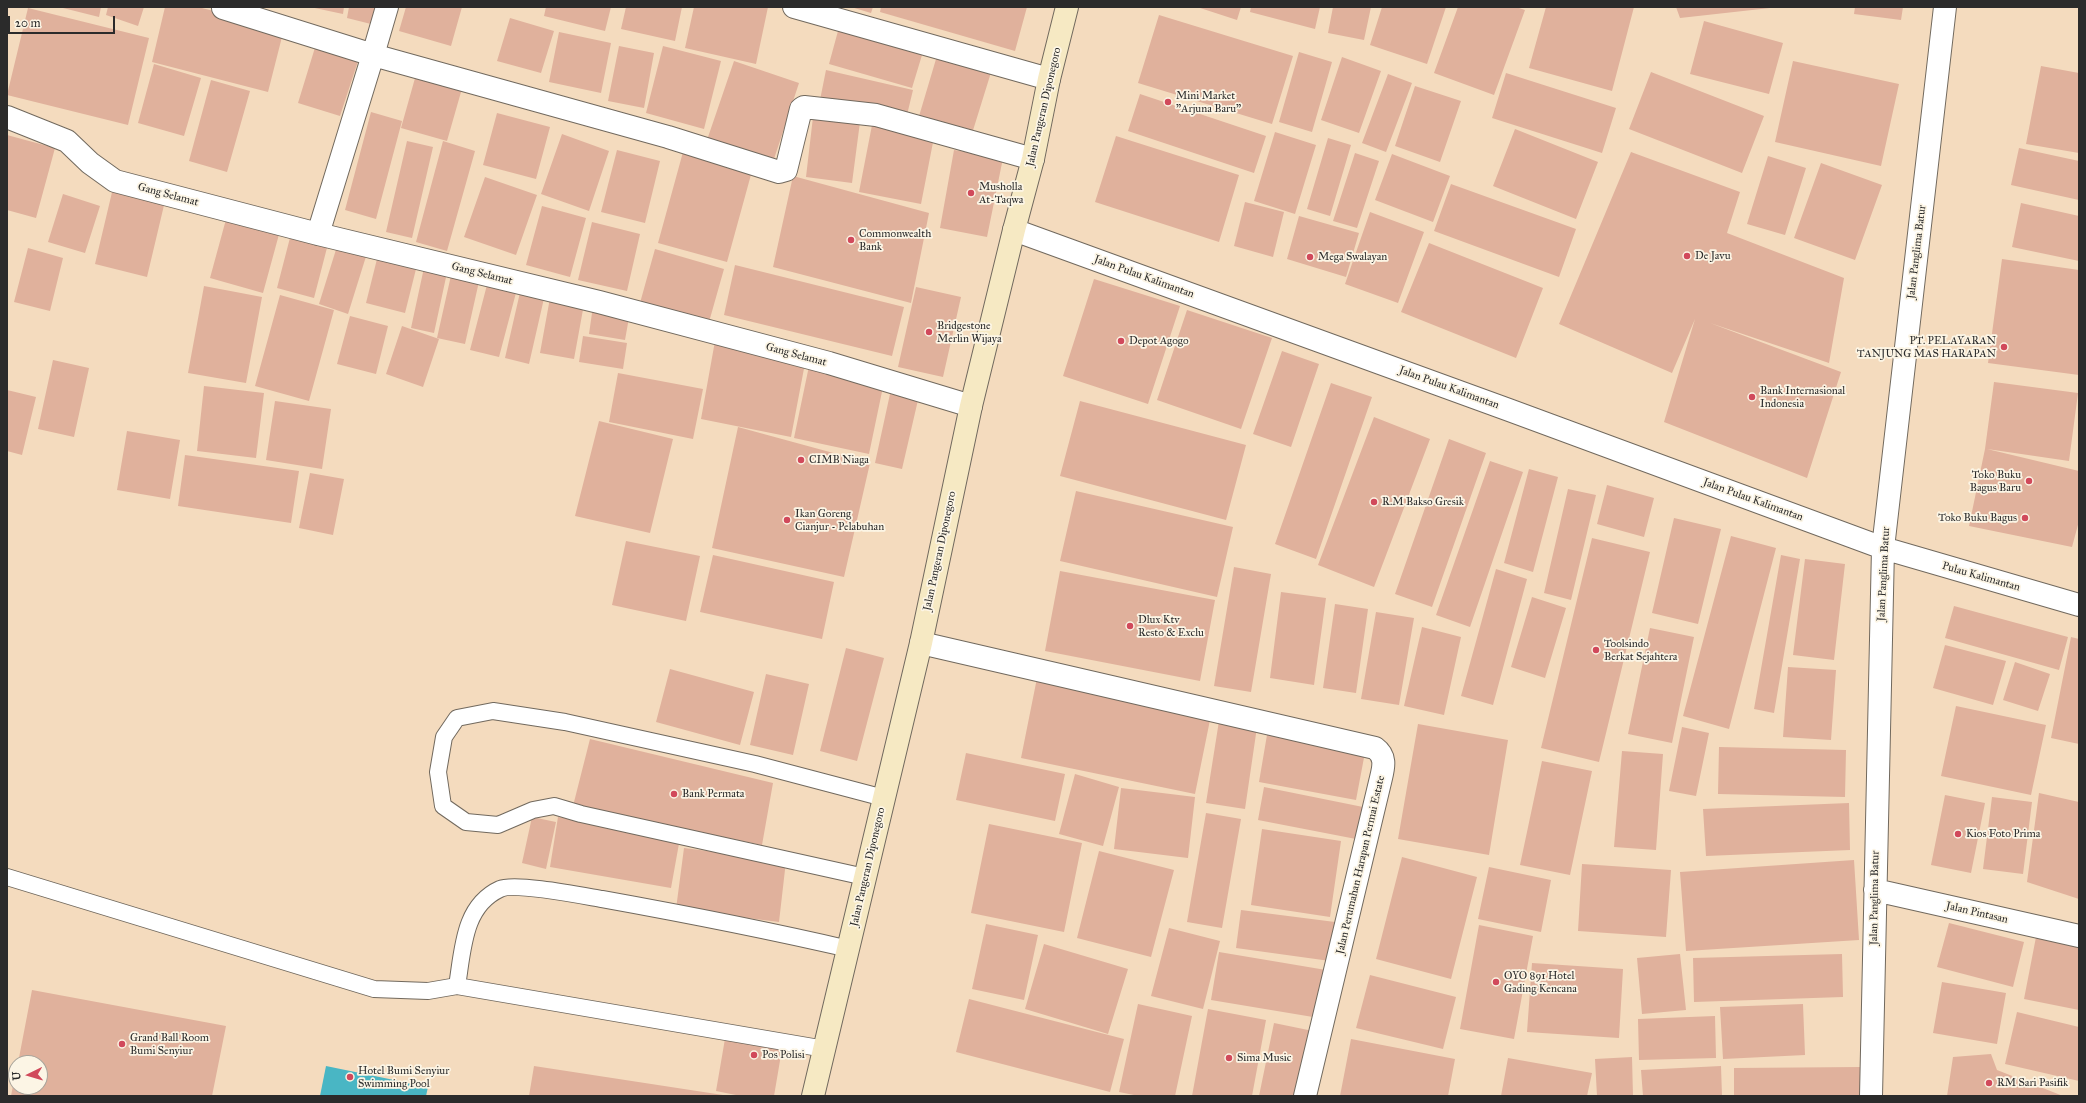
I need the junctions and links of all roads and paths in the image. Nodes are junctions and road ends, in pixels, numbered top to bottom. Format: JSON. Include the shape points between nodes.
{"nodes":[{"id":1,"x":387,"y":7,"type":"edge"},
{"id":2,"x":794,"y":7,"type":"edge"},
{"id":3,"x":1068,"y":7,"type":"edge"},
{"id":4,"x":1945,"y":7,"type":"edge"},
{"id":5,"x":223,"y":8,"type":"dead end"},
{"id":6,"x":373,"y":55,"type":"junction"},
{"id":7,"x":1049,"y":79,"type":"junction"},
{"id":8,"x":7,"y":117,"type":"edge"},
{"id":9,"x":1033,"y":159,"type":"junction"},
{"id":10,"x":1014,"y":230,"type":"junction"},
{"id":11,"x":318,"y":234,"type":"junction"},
{"id":12,"x":971,"y":406,"type":"junction"},
{"id":13,"x":1883,"y":548,"type":"junction"},
{"id":14,"x":2079,"y":605,"type":"edge"},
{"id":15,"x":921,"y":642,"type":"junction"},
{"id":16,"x":884,"y":798,"type":"junction"},
{"id":17,"x":865,"y":877,"type":"junction"},
{"id":18,"x":7,"y":878,"type":"edge"},
{"id":19,"x":1875,"y":890,"type":"junction"},
{"id":20,"x":2079,"y":936,"type":"edge"},
{"id":21,"x":849,"y":949,"type":"junction"},
{"id":22,"x":457,"y":986,"type":"junction"},
{"id":23,"x":825,"y":1049,"type":"junction"},
{"id":24,"x":813,"y":1096,"type":"edge"},
{"id":25,"x":1305,"y":1096,"type":"edge"},
{"id":26,"x":1871,"y":1096,"type":"edge"}],
"edges":[{"from":1,"to":6,"type":"street"},
{"from":2,"to":7,"type":"street"},
{"from":3,"to":7,"type":"street","name":"Jalan Pangeran Diponegoro"},
{"from":4,"to":13,"type":"street","name":"Jalan Panglima Batur"},
{"from":5,"to":6,"type":"street"},
{"from":6,"to":9,"type":"street","via":[[668,137],[779,172],[786,170],[801,110],[804,107],[876,115]]},
{"from":6,"to":11,"type":"street"},
{"from":7,"to":9,"type":"street","name":"Jalan Pangeran Diponegoro"},
{"from":8,"to":11,"type":"street","name":"Gang Selamat","via":[[67,141],[90,163],[115,181]]},
{"from":9,"to":10,"type":"street","name":"Jalan Pangeran Diponegoro"},
{"from":10,"to":12,"type":"street","name":"Jalan Pangeran Diponegoro"},
{"from":10,"to":13,"type":"street","name":"Jalan Pulau Kalimantan"},
{"from":11,"to":12,"type":"street","name":"Gang Selamat","via":[[615,306],[829,363]]},
{"from":12,"to":15,"type":"street","name":"Jalan Pangeran Diponegoro"},
{"from":13,"to":14,"type":"street","name":"Pulau Kalimantan"},
{"from":13,"to":19,"type":"street","name":"Jalan Panglima Batur"},
{"from":15,"to":16,"type":"street","name":"Jalan Pangeran Diponegoro"},
{"from":15,"to":25,"type":"street","name":"Jalan Perumahan Harapan Permai Estate","via":[[1375,748],[1382,753],[1384,765]]},
{"from":16,"to":17,"type":"street","name":"Jalan Pangeran Diponegoro"},
{"from":16,"to":17,"type":"lane","via":[[747,762],[565,722],[493,711],[457,718],[444,738],[438,772],[443,806],[466,822],[498,825],[533,810],[554,806]]},
{"from":17,"to":21,"type":"street","name":"Jalan Pangeran Diponegoro"},
{"from":18,"to":22,"type":"lane","via":[[374,989],[428,992]]},
{"from":19,"to":20,"type":"street","name":"Jalan Pintasan"},
{"from":19,"to":26,"type":"street","name":"Jalan Panglima Batur"},
{"from":21,"to":22,"type":"lane","via":[[705,918],[570,893],[532,888],[502,888],[478,904],[466,929]]},
{"from":21,"to":23,"type":"street","name":"Jalan Pangeran Diponegoro"},
{"from":22,"to":23,"type":"lane"},
{"from":23,"to":24,"type":"street","name":"Jalan Pangeran Diponegoro"}]}
